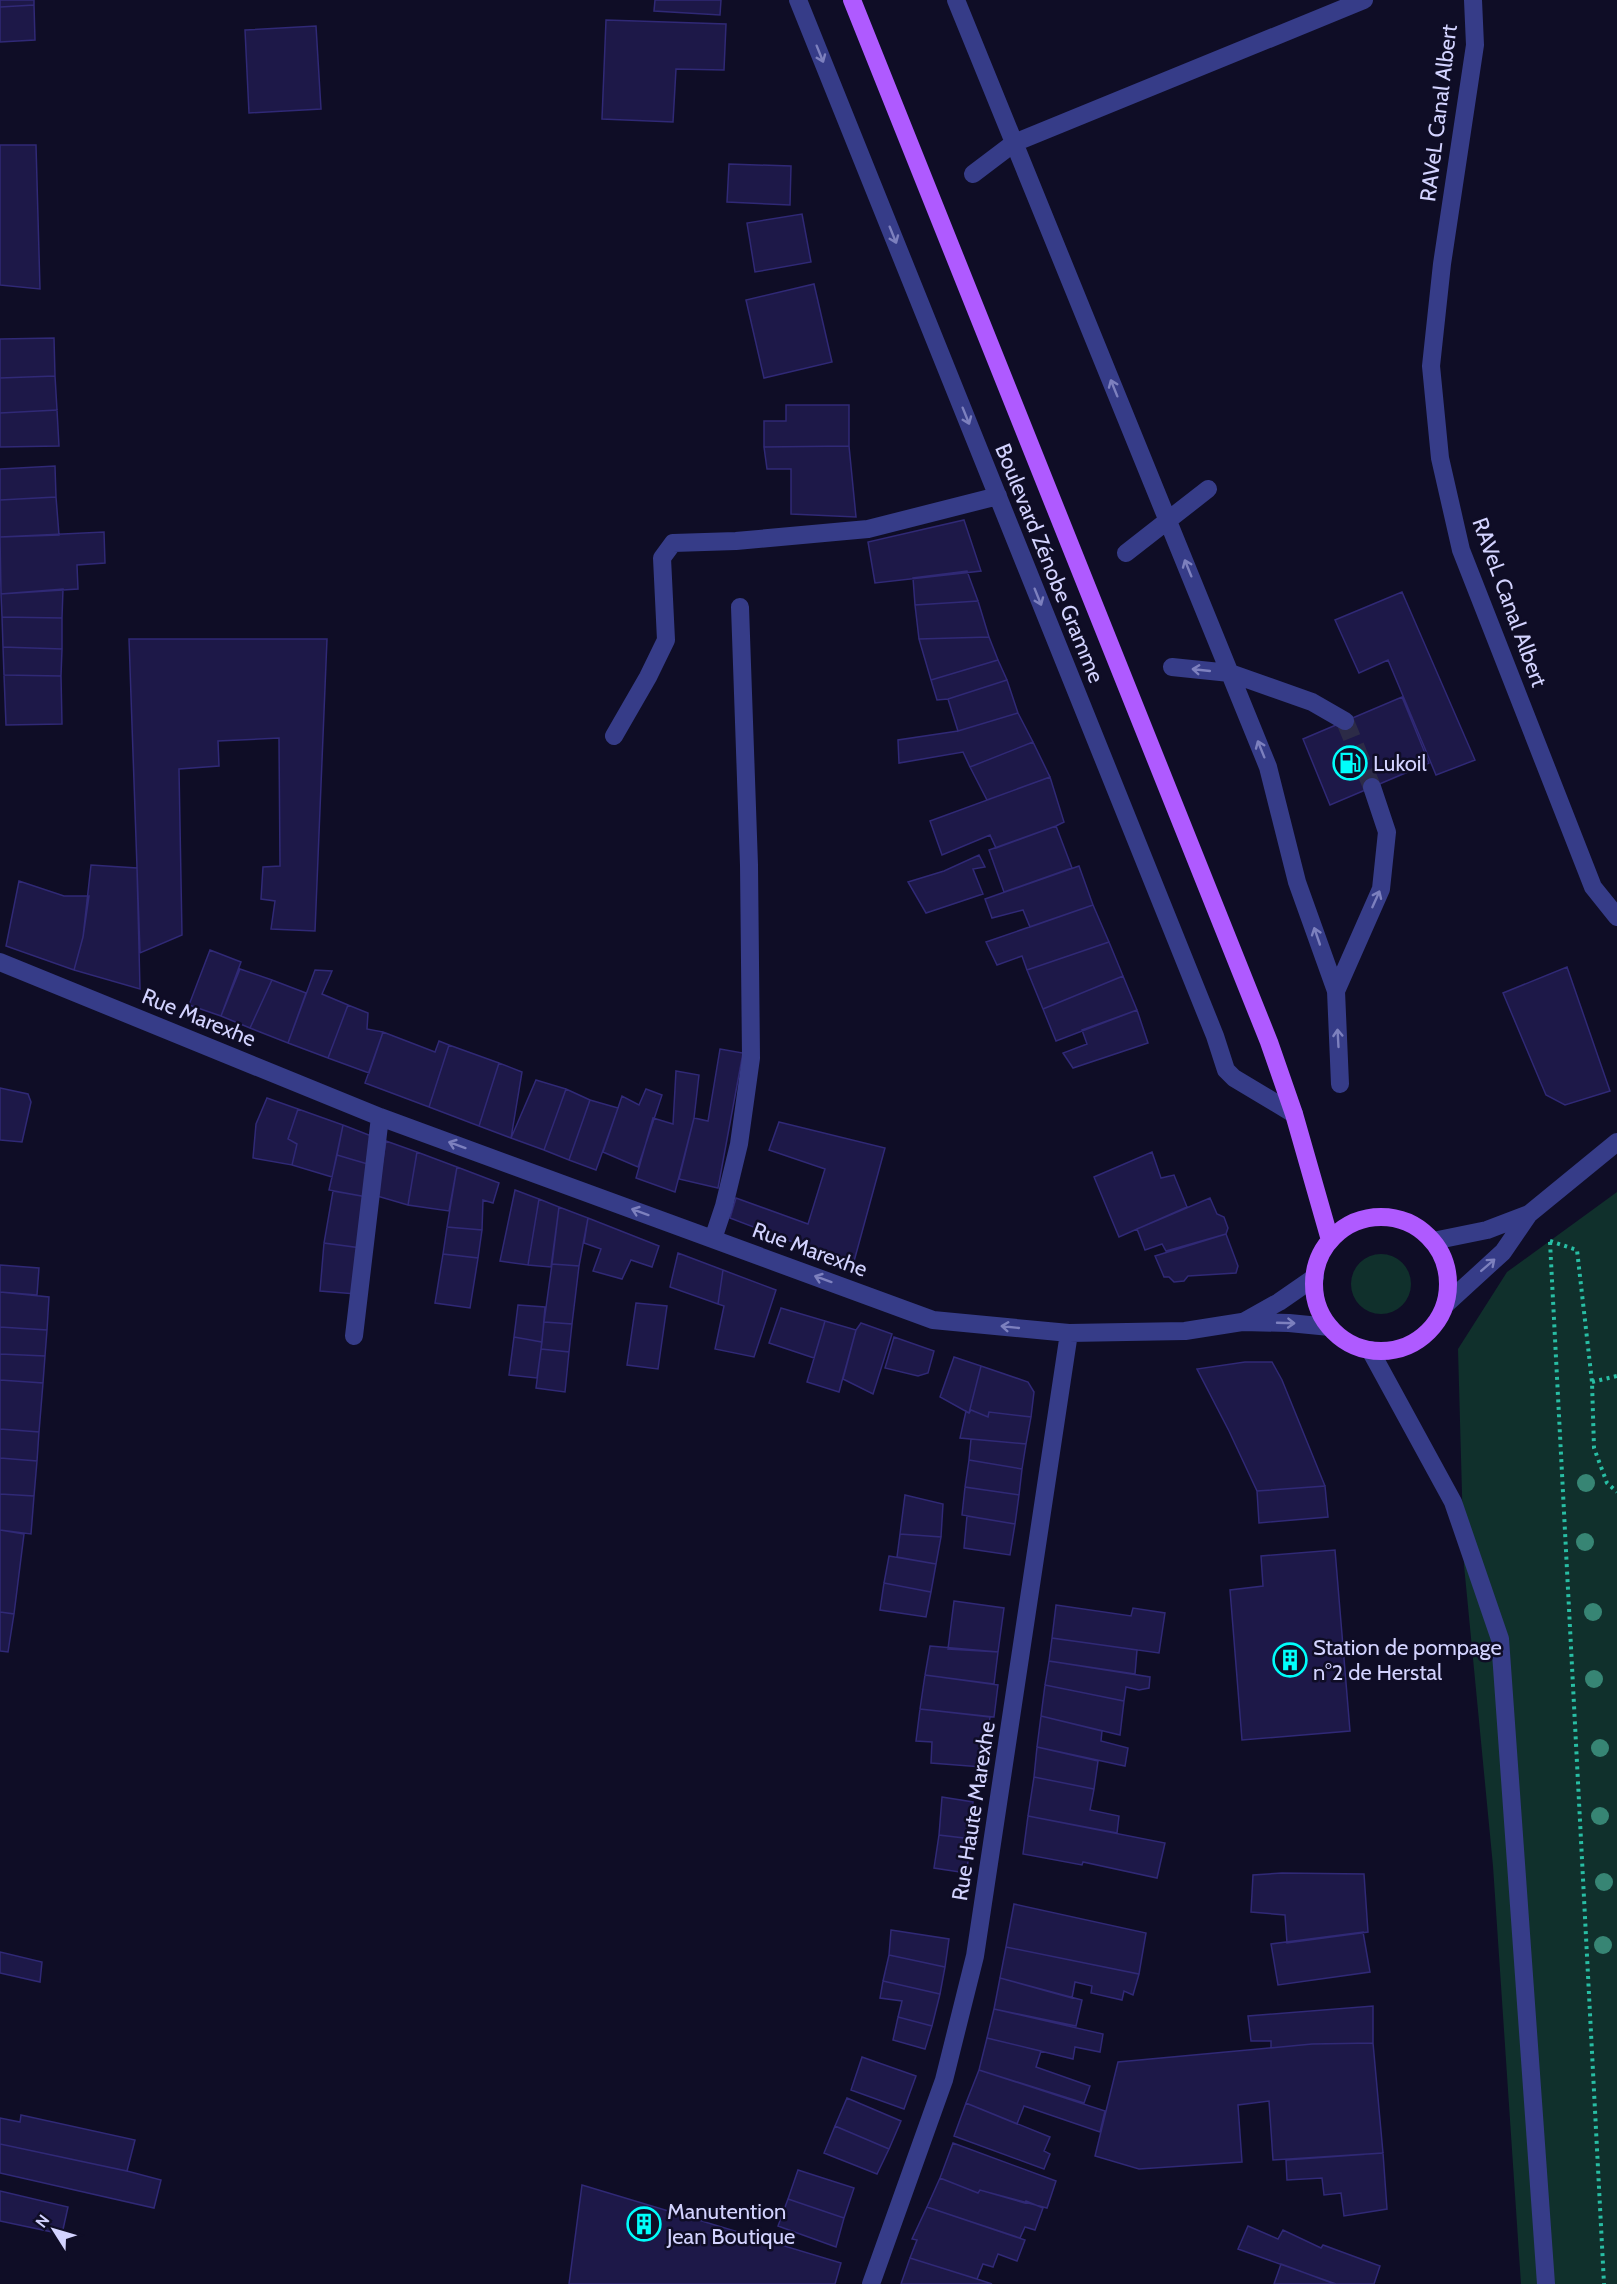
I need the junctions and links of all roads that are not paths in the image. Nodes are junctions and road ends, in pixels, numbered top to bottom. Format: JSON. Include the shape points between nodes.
{"nodes":[{"id":1,"x":798,"y":0,"type":"edge"},
{"id":2,"x":852,"y":0,"type":"edge"},
{"id":3,"x":956,"y":0,"type":"edge"},
{"id":4,"x":1364,"y":0,"type":"edge"},
{"id":5,"x":1473,"y":0,"type":"edge"},
{"id":6,"x":1014,"y":143,"type":"junction"},
{"id":7,"x":973,"y":174,"type":"dead end"},
{"id":8,"x":1208,"y":489,"type":"dead end"},
{"id":9,"x":998,"y":496,"type":"junction"},
{"id":10,"x":1169,"y":521,"type":"junction"},
{"id":11,"x":1126,"y":553,"type":"dead end"},
{"id":12,"x":740,"y":607,"type":"dead end"},
{"id":13,"x":1172,"y":667,"type":"dead end"},
{"id":14,"x":1230,"y":674,"type":"junction"},
{"id":15,"x":1345,"y":721,"type":"tunnel mouth"},
{"id":16,"x":614,"y":736,"type":"dead end"},
{"id":17,"x":1372,"y":787,"type":"tunnel mouth"},
{"id":18,"x":1617,"y":916,"type":"edge"},
{"id":19,"x":0,"y":962,"type":"edge"},
{"id":20,"x":1336,"y":991,"type":"junction"},
{"id":21,"x":1340,"y":1084,"type":"dead end"},
{"id":22,"x":1294,"y":1114,"type":"junction"},
{"id":23,"x":380,"y":1117,"type":"junction"},
{"id":24,"x":1617,"y":1142,"type":"edge"},
{"id":25,"x":1529,"y":1214,"type":"junction"},
{"id":26,"x":713,"y":1239,"type":"junction"},
{"id":27,"x":1330,"y":1240,"type":"junction"},
{"id":28,"x":1433,"y":1241,"type":"junction"},
{"id":29,"x":1315,"y":1276,"type":"junction"},
{"id":30,"x":1445,"y":1305,"type":"junction"},
{"id":31,"x":1242,"y":1322,"type":"junction"},
{"id":32,"x":1330,"y":1327,"type":"junction"},
{"id":33,"x":1069,"y":1333,"type":"junction"},
{"id":34,"x":354,"y":1336,"type":"dead end"},
{"id":35,"x":1370,"y":1350,"type":"junction"},
{"id":36,"x":871,"y":2284,"type":"edge"},
{"id":37,"x":1546,"y":2284,"type":"edge"}],
"edges":[{"from":1,"to":9,"type":"street","name":"Boulevard Zénobe Gramme","one_way":true},
{"from":2,"to":22,"type":"main road","name":"Boulevard Zénobe Gramme","via":[[1206,883]]},
{"from":3,"to":6,"type":"street"},
{"from":4,"to":6,"type":"street"},
{"from":5,"to":18,"type":"street","name":"RAVeL Canal Albert","via":[[1475,45],[1431,366],[1440,458],[1461,550],[1593,887]]},
{"from":6,"to":7,"type":"street"},
{"from":10,"to":6,"type":"street","one_way":true},
{"from":8,"to":10,"type":"street"},
{"from":9,"to":16,"type":"street","via":[[868,529],[673,543],[662,558],[666,640]]},
{"from":9,"to":22,"type":"street","name":"Boulevard Zénobe Gramme","one_way":true,"via":[[1226,1070]]},
{"from":10,"to":11,"type":"street"},
{"from":14,"to":10,"type":"street","one_way":true},
{"from":12,"to":26,"type":"street","via":[[751,1058],[739,1144]]},
{"from":14,"to":13,"type":"street","one_way":true},
{"from":14,"to":15,"type":"street","via":[[1312,702]]},
{"from":20,"to":14,"type":"street","one_way":true,"via":[[1298,882],[1268,767]]},
{"from":20,"to":17,"type":"street","one_way":true,"via":[[1381,889],[1388,832]]},
{"from":19,"to":23,"type":"street","name":"Rue Marexhe"},
{"from":21,"to":20,"type":"street","one_way":true},
{"from":22,"to":27,"type":"main road","name":"Boulevard Zénobe Gramme"},
{"from":26,"to":23,"type":"street","name":"Rue Marexhe","one_way":true},
{"from":23,"to":34,"type":"street"},
{"from":24,"to":25,"type":"street"},
{"from":25,"to":28,"type":"street","via":[[1487,1230]]},
{"from":30,"to":25,"type":"street","one_way":true,"via":[[1503,1252]]},
{"from":33,"to":26,"type":"street","name":"Rue Marexhe","one_way":true,"via":[[933,1320]]},
{"from":27,"to":28,"type":"main road","via":[[1349,1225],[1371,1217],[1390,1217],[1412,1224]]},
{"from":27,"to":29,"type":"main road","via":[[1318,1260]]},
{"from":28,"to":30,"type":"main road","via":[[1445,1261]]},
{"from":29,"to":31,"type":"street","name":"Rue Marexhe"},
{"from":29,"to":32,"type":"main road","via":[[1316,1299]]},
{"from":30,"to":35,"type":"main road","via":[[1431,1329],[1413,1344],[1393,1350]]},
{"from":31,"to":32,"type":"street","name":"Rue Marexhe","one_way":true},
{"from":31,"to":33,"type":"street","name":"Rue Marexhe","via":[[1185,1331]]},
{"from":32,"to":35,"type":"main road","via":[[1353,1345]]},
{"from":33,"to":36,"type":"street","name":"Rue Haute Marexhe","via":[[975,1956],[944,2080]]},
{"from":35,"to":37,"type":"street","via":[[1453,1502],[1500,1639]]}]}
